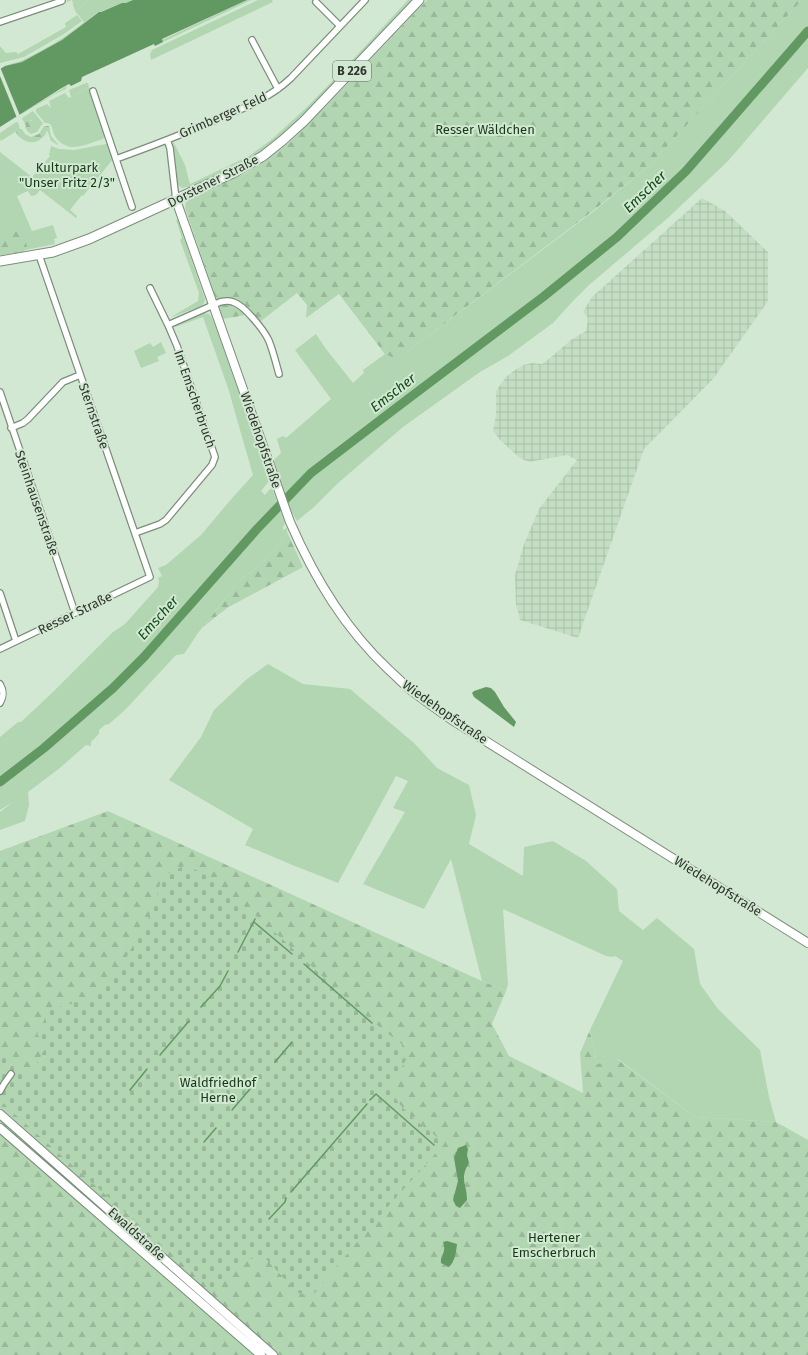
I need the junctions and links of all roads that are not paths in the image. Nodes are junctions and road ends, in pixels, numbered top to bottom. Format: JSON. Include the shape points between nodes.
{"nodes":[{"id":1,"x":365,"y":0,"type":"edge"},
{"id":2,"x":419,"y":0,"type":"edge"},
{"id":3,"x":62,"y":1,"type":"edge"},
{"id":4,"x":316,"y":2,"type":"dead end"},
{"id":5,"x":0,"y":22,"type":"edge"},
{"id":6,"x":340,"y":26,"type":"junction"},
{"id":7,"x":252,"y":40,"type":"dead end"},
{"id":8,"x":278,"y":89,"type":"junction"},
{"id":9,"x":93,"y":91,"type":"dead end"},
{"id":10,"x":167,"y":140,"type":"junction"},
{"id":11,"x":116,"y":159,"type":"junction"},
{"id":12,"x":176,"y":200,"type":"junction"},
{"id":13,"x":132,"y":207,"type":"dead end"},
{"id":14,"x":39,"y":255,"type":"junction"},
{"id":15,"x":0,"y":261,"type":"edge"},
{"id":16,"x":150,"y":288,"type":"dead end"},
{"id":17,"x":213,"y":306,"type":"junction"},
{"id":18,"x":168,"y":325,"type":"junction"},
{"id":19,"x":279,"y":374,"type":"dead end"},
{"id":20,"x":80,"y":375,"type":"junction"},
{"id":21,"x":0,"y":392,"type":"edge"},
{"id":22,"x":11,"y":428,"type":"junction"},
{"id":23,"x":134,"y":533,"type":"junction"},
{"id":24,"x":150,"y":577,"type":"joint"},
{"id":25,"x":0,"y":593,"type":"edge"},
{"id":26,"x":75,"y":613,"type":"junction"},
{"id":27,"x":16,"y":641,"type":"junction"},
{"id":28,"x":0,"y":649,"type":"edge"},
{"id":29,"x":0,"y":684,"type":"edge"},
{"id":30,"x":0,"y":703,"type":"edge"},
{"id":31,"x":808,"y":943,"type":"edge"},
{"id":32,"x":11,"y":1074,"type":"dead end"},
{"id":33,"x":0,"y":1091,"type":"edge"},
{"id":34,"x":0,"y":1114,"type":"edge"},
{"id":35,"x":0,"y":1128,"type":"edge"},
{"id":36,"x":262,"y":1355,"type":"edge"},
{"id":37,"x":273,"y":1355,"type":"edge"}],
"edges":[{"from":1,"to":6,"type":"street","name":"Grimberger Feld"},
{"from":2,"to":12,"type":"main road","name":"Dorstener Straße","number":"B 226","via":[[284,140],[244,167]]},
{"from":3,"to":5,"type":"street"},
{"from":4,"to":6,"type":"street"},
{"from":6,"to":8,"type":"street","name":"Grimberger Feld"},
{"from":7,"to":8,"type":"street","name":"Grimberger Feld"},
{"from":8,"to":10,"type":"street","name":"Grimberger Feld","via":[[243,109]]},
{"from":9,"to":11,"type":"street"},
{"from":10,"to":11,"type":"street","name":"Grimberger Feld"},
{"from":10,"to":12,"type":"street","name":"Grimberger Feld"},
{"from":11,"to":13,"type":"street"},
{"from":12,"to":14,"type":"main road","name":"Dorstener Straße","number":"B 226","via":[[89,239]]},
{"from":12,"to":17,"type":"main road","name":"Wiedehopfstraße"},
{"from":14,"to":15,"type":"main road","name":"Dorstener Straße","number":"B 226"},
{"from":14,"to":20,"type":"street","name":"Sternstraße"},
{"from":16,"to":18,"type":"street","name":"Im Emscherbruch"},
{"from":17,"to":18,"type":"street"},
{"from":17,"to":19,"type":"street","via":[[226,301],[233,302],[253,319],[269,342]]},
{"from":17,"to":31,"type":"main road","name":"Wiedehopfstraße","via":[[286,513],[311,568],[360,640],[411,690],[452,720]]},
{"from":18,"to":23,"type":"street","name":"Im Emscherbruch","via":[[215,460],[163,522]]},
{"from":20,"to":22,"type":"street","via":[[66,380],[28,419]]},
{"from":20,"to":23,"type":"street","name":"Sternstraße"},
{"from":21,"to":22,"type":"street","name":"Steinhausenstraße"},
{"from":22,"to":26,"type":"street","name":"Steinhausenstraße"},
{"from":23,"to":24,"type":"street","name":"Sternstraße"},
{"from":24,"to":26,"type":"street","name":"Resser Straße"},
{"from":25,"to":27,"type":"street"},
{"from":26,"to":27,"type":"street","name":"Resser Straße"},
{"from":27,"to":28,"type":"street","name":"Resser Straße"},
{"from":29,"to":30,"type":"street","via":[[4,692]]},
{"from":32,"to":33,"type":"street"},
{"from":34,"to":37,"type":"main road","name":"Ewaldstraße"},
{"from":35,"to":36,"type":"main road","name":"Ewaldstraße"}]}
